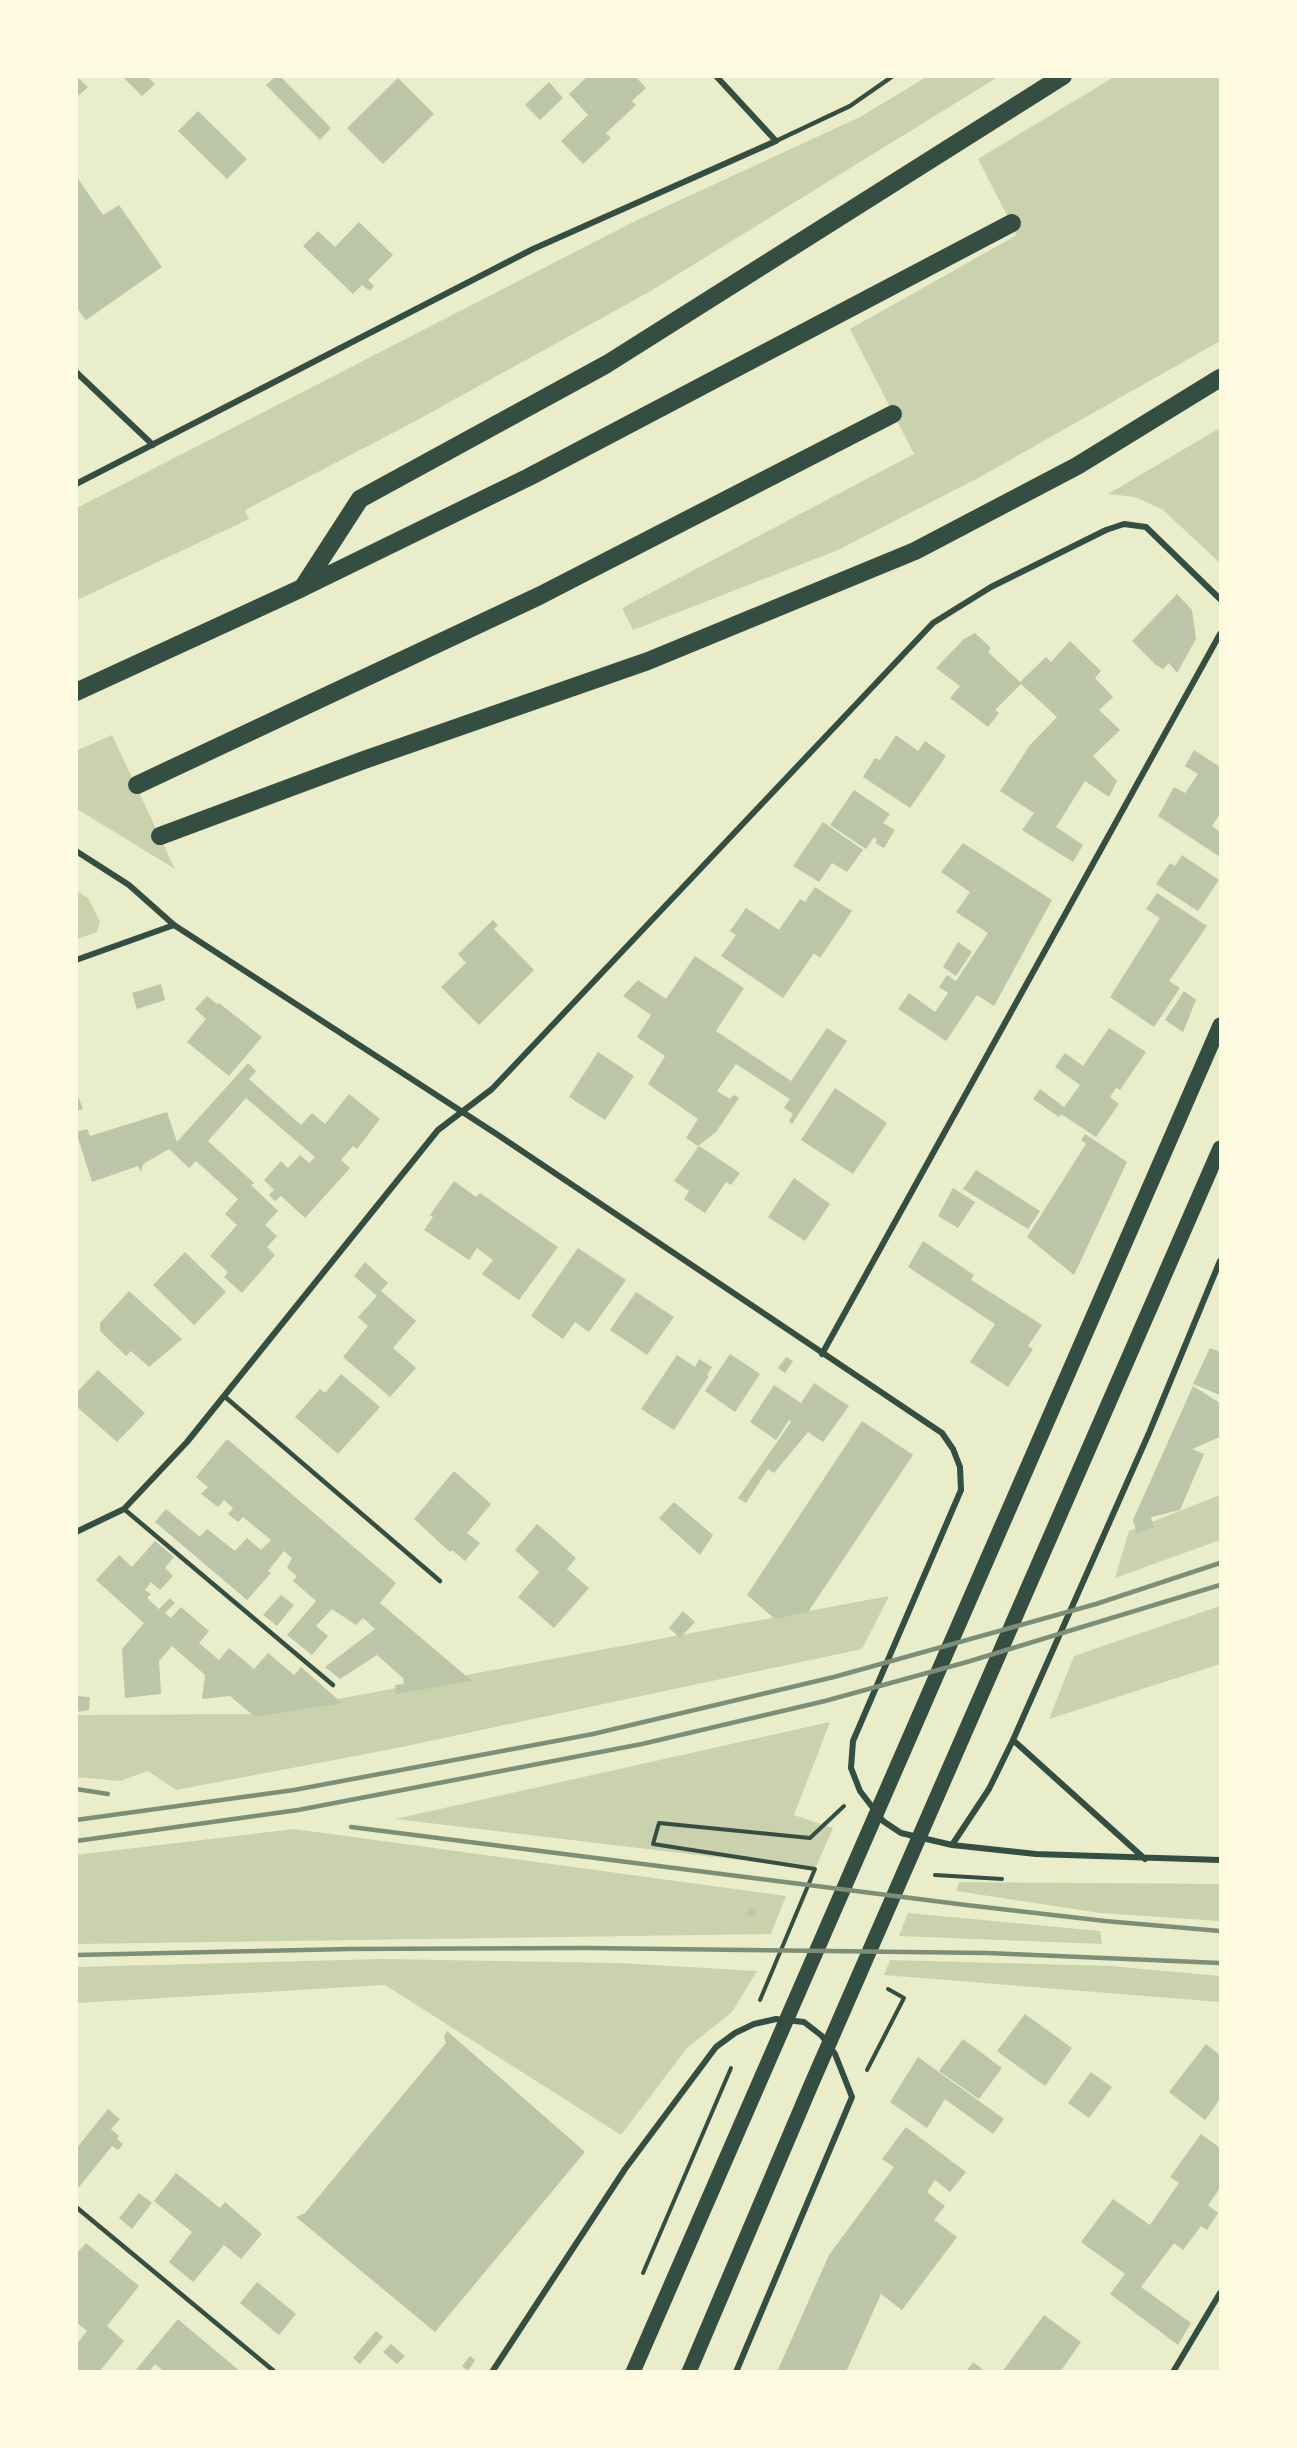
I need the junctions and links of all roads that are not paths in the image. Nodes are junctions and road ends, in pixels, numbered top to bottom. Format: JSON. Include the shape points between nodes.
{"nodes":[{"id":1,"x":716,"y":76,"type":"edge"},
{"id":2,"x":893,"y":76,"type":"edge"},
{"id":3,"x":1063,"y":76,"type":"edge"},
{"id":4,"x":776,"y":141,"type":"junction"},
{"id":5,"x":1012,"y":223,"type":"dead end"},
{"id":6,"x":76,"y":372,"type":"edge"},
{"id":7,"x":1221,"y":378,"type":"edge"},
{"id":8,"x":893,"y":414,"type":"dead end"},
{"id":9,"x":153,"y":445,"type":"junction"},
{"id":10,"x":76,"y":483,"type":"edge"},
{"id":11,"x":302,"y":588,"type":"junction"},
{"id":12,"x":1221,"y":599,"type":"edge"},
{"id":13,"x":1221,"y":634,"type":"edge"},
{"id":14,"x":76,"y":692,"type":"edge"},
{"id":15,"x":136,"y":785,"type":"dead end"},
{"id":16,"x":160,"y":836,"type":"dead end"},
{"id":17,"x":76,"y":851,"type":"edge"},
{"id":18,"x":174,"y":926,"type":"junction"},
{"id":19,"x":76,"y":960,"type":"edge"},
{"id":20,"x":1221,"y":1025,"type":"edge"},
{"id":21,"x":462,"y":1113,"type":"junction"},
{"id":22,"x":1221,"y":1148,"type":"edge"},
{"id":23,"x":1221,"y":1261,"type":"edge"},
{"id":24,"x":822,"y":1354,"type":"junction"},
{"id":25,"x":224,"y":1396,"type":"junction"},
{"id":26,"x":124,"y":1509,"type":"junction"},
{"id":27,"x":76,"y":1532,"type":"edge"},
{"id":28,"x":440,"y":1581,"type":"dead end"},
{"id":29,"x":333,"y":1685,"type":"dead end"},
{"id":30,"x":1013,"y":1740,"type":"junction"},
{"id":31,"x":952,"y":1845,"type":"junction"},
{"id":32,"x":1145,"y":1860,"type":"junction"},
{"id":33,"x":1221,"y":1860,"type":"edge"},
{"id":34,"x":76,"y":2207,"type":"edge"},
{"id":35,"x":1221,"y":2293,"type":"edge"},
{"id":36,"x":275,"y":2372,"type":"edge"},
{"id":37,"x":492,"y":2372,"type":"edge"},
{"id":38,"x":633,"y":2372,"type":"edge"},
{"id":39,"x":689,"y":2372,"type":"edge"},
{"id":40,"x":736,"y":2372,"type":"edge"},
{"id":41,"x":1173,"y":2372,"type":"edge"}],
"edges":[{"from":1,"to":4,"type":"street"},
{"from":2,"to":4,"type":"lane","via":[[850,106]]},
{"from":3,"to":11,"type":"highway","via":[[607,364],[360,499]]},
{"from":4,"to":9,"type":"street","via":[[532,249]]},
{"from":5,"to":11,"type":"highway","via":[[529,477]]},
{"from":6,"to":9,"type":"street"},
{"from":7,"to":16,"type":"highway","via":[[1077,466],[915,551],[648,661]]},
{"from":8,"to":15,"type":"highway","via":[[539,596]]},
{"from":9,"to":10,"type":"street"},
{"from":11,"to":14,"type":"highway"},
{"from":12,"to":21,"type":"street","via":[[1146,527],[1124,524],[992,587],[933,623],[492,1089]]},
{"from":13,"to":24,"type":"street"},
{"from":17,"to":18,"type":"street","via":[[129,885]]},
{"from":18,"to":19,"type":"street"},
{"from":18,"to":21,"type":"street"},
{"from":20,"to":38,"type":"main road"},
{"from":21,"to":24,"type":"street"},
{"from":21,"to":25,"type":"street","via":[[438,1130]]},
{"from":22,"to":39,"type":"main road"},
{"from":23,"to":30,"type":"street"},
{"from":24,"to":31,"type":"street","via":[[942,1433],[960,1467],[961,1490],[853,1741],[851,1768],[860,1791],[884,1821],[901,1833]]},
{"from":25,"to":26,"type":"street","via":[[187,1443]]},
{"from":25,"to":28,"type":"lane"},
{"from":26,"to":27,"type":"street"},
{"from":26,"to":29,"type":"lane"},
{"from":30,"to":31,"type":"street"},
{"from":30,"to":32,"type":"street"},
{"from":31,"to":32,"type":"street"},
{"from":32,"to":33,"type":"street"},
{"from":34,"to":36,"type":"lane"},
{"from":35,"to":41,"type":"street"},
{"from":37,"to":40,"type":"street","via":[[625,2169],[716,2047],[754,2024],[777,2019],[804,2022],[822,2036],[835,2054],[852,2097]]}]}
